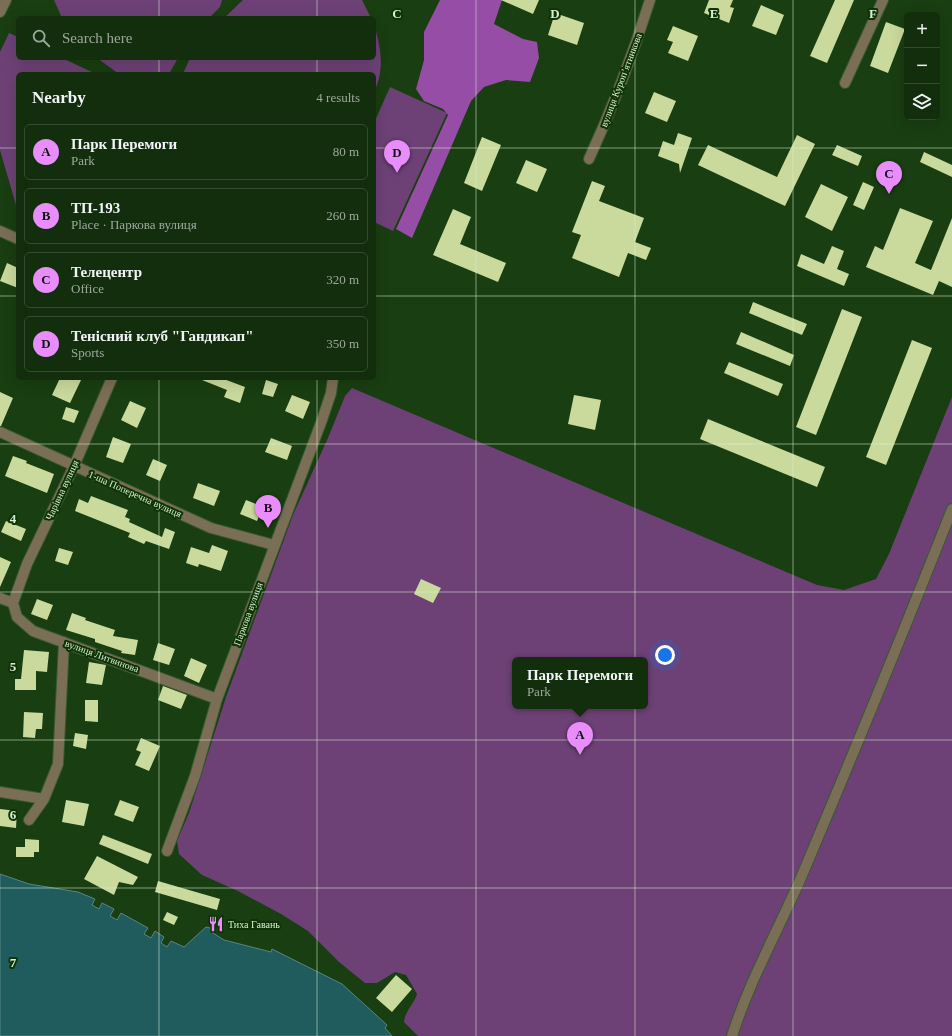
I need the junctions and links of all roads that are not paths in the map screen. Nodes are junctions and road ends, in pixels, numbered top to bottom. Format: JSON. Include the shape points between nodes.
{"nodes":[{"id":1,"x":4,"y":0,"type":"edge"},
{"id":2,"x":650,"y":0,"type":"edge"},
{"id":3,"x":883,"y":0,"type":"edge"},
{"id":4,"x":0,"y":12,"type":"edge"},
{"id":5,"x":845,"y":83,"type":"dead end"},
{"id":6,"x":589,"y":159,"type":"dead end"},
{"id":7,"x":0,"y":231,"type":"edge"},
{"id":8,"x":16,"y":238,"type":"edge"},
{"id":9,"x":111,"y":380,"type":"edge"},
{"id":10,"x":333,"y":380,"type":"edge"},
{"id":11,"x":0,"y":432,"type":"edge"},
{"id":12,"x":74,"y":466,"type":"junction"},
{"id":13,"x":952,"y":509,"type":"edge"},
{"id":14,"x":274,"y":545,"type":"junction"},
{"id":15,"x":0,"y":598,"type":"edge"},
{"id":16,"x":13,"y":603,"type":"junction"},
{"id":17,"x":64,"y":642,"type":"junction"},
{"id":18,"x":217,"y":699,"type":"junction"},
{"id":19,"x":0,"y":792,"type":"edge"},
{"id":20,"x":44,"y":799,"type":"junction"},
{"id":21,"x":29,"y":820,"type":"dead end"},
{"id":22,"x":166,"y":851,"type":"dead end"},
{"id":23,"x":732,"y":1036,"type":"edge"}],
"edges":[{"from":1,"to":4,"type":"street"},
{"from":2,"to":6,"type":"street","name":"вулиця Куропʼятникова","via":[[603,129]]},
{"from":3,"to":5,"type":"street"},
{"from":7,"to":8,"type":"street"},
{"from":9,"to":12,"type":"street","name":"Чарівна вулиця"},
{"from":10,"to":14,"type":"street","name":"Паркова вулиця","via":[[322,420]]},
{"from":11,"to":12,"type":"street","name":"1-ша Поперечна вулиця"},
{"from":12,"to":14,"type":"street","name":"1-ша Поперечна вулиця","via":[[211,528]]},
{"from":12,"to":16,"type":"street","name":"Чарівна вулиця","via":[[27,564]]},
{"from":13,"to":23,"type":"street","via":[[878,694]]},
{"from":14,"to":18,"type":"street","name":"Паркова вулиця"},
{"from":15,"to":16,"type":"street"},
{"from":16,"to":17,"type":"street","name":"вулиця Литвинова","via":[[17,617],[33,631]]},
{"from":17,"to":18,"type":"street","name":"вулиця Литвинова"},
{"from":17,"to":20,"type":"street","via":[[58,764]]},
{"from":18,"to":22,"type":"street","name":"Паркова вулиця","via":[[195,776]]},
{"from":19,"to":20,"type":"street"},
{"from":20,"to":21,"type":"street"}]}
